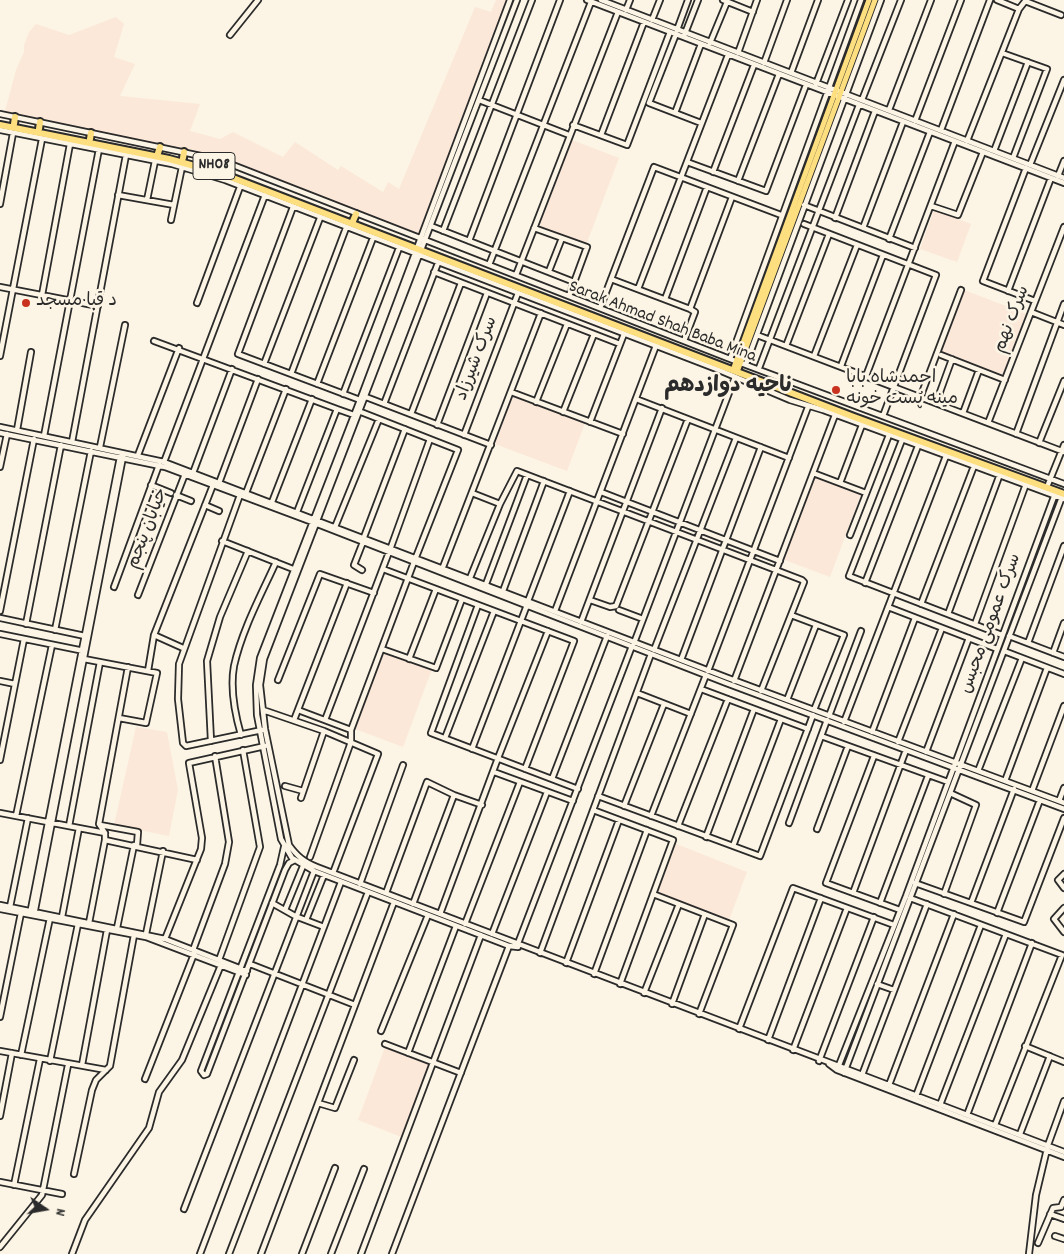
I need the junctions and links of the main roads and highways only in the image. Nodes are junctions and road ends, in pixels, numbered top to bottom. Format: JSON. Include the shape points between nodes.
{"nodes":[{"id":1,"x":868,"y":0,"type":"edge"},
{"id":2,"x":875,"y":0,"type":"edge"},
{"id":3,"x":0,"y":121,"type":"edge"},
{"id":4,"x":0,"y":125,"type":"edge"},
{"id":5,"x":420,"y":248,"type":"junction"},
{"id":6,"x":737,"y":367,"type":"junction"},
{"id":7,"x":1049,"y":483,"type":"junction"},
{"id":8,"x":1064,"y":489,"type":"edge"},
{"id":9,"x":1063,"y":496,"type":"edge"}],
"edges":[{"from":1,"to":6,"type":"main road","via":[[831,91]]},
{"from":2,"to":6,"type":"main road","via":[[842,96]]},
{"from":3,"to":5,"type":"highway","number":"NH08","via":[[14,120],[184,155],[354,217]]},
{"from":4,"to":5,"type":"highway","number":"NH08","via":[[209,169]]},
{"from":5,"to":6,"type":"highway","name":"Sarak Ahmad Shah Baba Mina","number":"NH08"},
{"from":5,"to":6,"type":"highway","number":"NH08","via":[[656,344]]},
{"from":6,"to":7,"type":"highway","number":"NH08","via":[[922,443]]},
{"from":7,"to":8,"type":"highway","number":"NH08"},
{"from":7,"to":9,"type":"highway","number":"NH08","via":[[1055,493]]}]}
